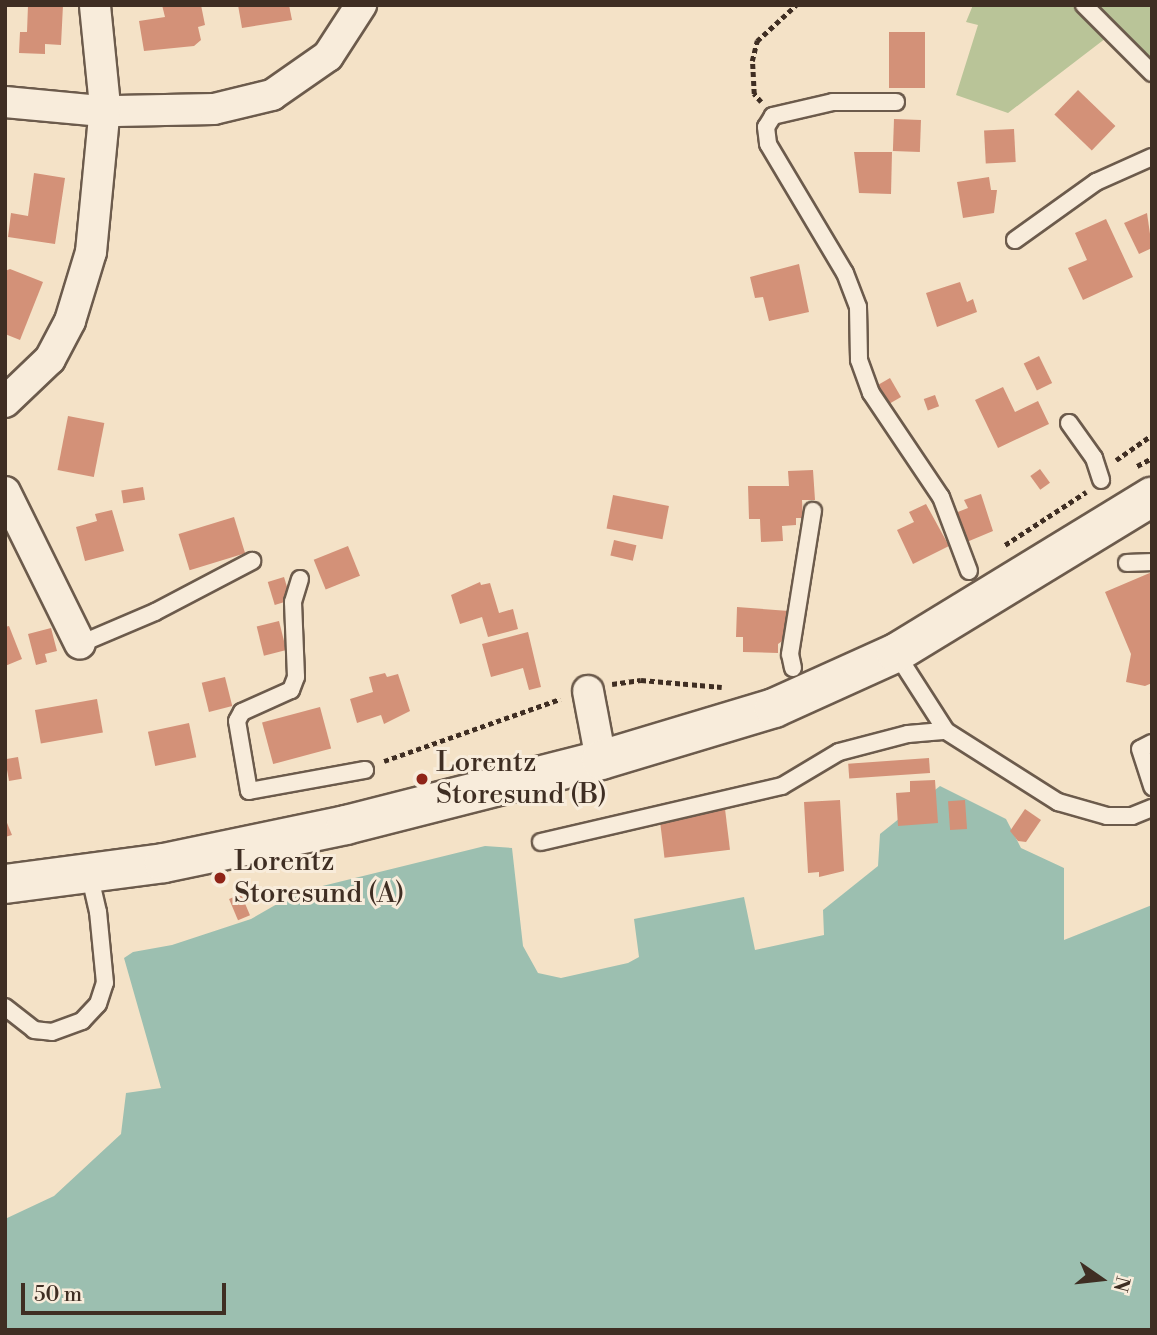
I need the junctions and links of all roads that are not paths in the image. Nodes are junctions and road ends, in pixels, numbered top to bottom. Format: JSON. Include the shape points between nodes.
{"nodes":[{"id":1,"x":95,"y":5,"type":"edge"},
{"id":2,"x":361,"y":5,"type":"edge"},
{"id":3,"x":1084,"y":5,"type":"edge"},
{"id":4,"x":1152,"y":73,"type":"edge"},
{"id":5,"x":5,"y":102,"type":"edge"},
{"id":6,"x":896,"y":102,"type":"dead end"},
{"id":7,"x":105,"y":106,"type":"junction"},
{"id":8,"x":1152,"y":157,"type":"edge"},
{"id":9,"x":1014,"y":240,"type":"dead end"},
{"id":10,"x":5,"y":402,"type":"edge"},
{"id":11,"x":1069,"y":423,"type":"dead end"},
{"id":12,"x":1101,"y":480,"type":"road end"},
{"id":13,"x":5,"y":492,"type":"edge"},
{"id":14,"x":1152,"y":497,"type":"edge"},
{"id":15,"x":813,"y":511,"type":"dead end"},
{"id":16,"x":252,"y":561,"type":"dead end"},
{"id":17,"x":1152,"y":562,"type":"edge"},
{"id":18,"x":1127,"y":563,"type":"dead end"},
{"id":19,"x":969,"y":571,"type":"road end"},
{"id":20,"x":300,"y":579,"type":"dead end"},
{"id":21,"x":80,"y":644,"type":"joint"},
{"id":22,"x":896,"y":653,"type":"junction"},
{"id":23,"x":793,"y":668,"type":"dead end"},
{"id":24,"x":587,"y":691,"type":"road end"},
{"id":25,"x":946,"y":731,"type":"junction"},
{"id":26,"x":1152,"y":743,"type":"edge"},
{"id":27,"x":601,"y":760,"type":"junction"},
{"id":28,"x":365,"y":770,"type":"road end"},
{"id":29,"x":1152,"y":787,"type":"edge"},
{"id":30,"x":1152,"y":808,"type":"edge"},
{"id":31,"x":541,"y":842,"type":"dead end"},
{"id":32,"x":89,"y":873,"type":"junction"},
{"id":33,"x":5,"y":884,"type":"edge"},
{"id":34,"x":5,"y":1007,"type":"edge"}],
"edges":[{"from":1,"to":7,"type":"street"},
{"from":2,"to":7,"type":"street","via":[[328,55],[272,95],[214,109],[116,111]]},
{"from":3,"to":4,"type":"lane"},
{"from":5,"to":7,"type":"street","via":[[100,111]]},
{"from":6,"to":19,"type":"lane","via":[[832,102],[773,116],[766,127],[768,144],[845,273],[858,307],[859,360],[871,393],[941,497]]},
{"from":7,"to":10,"type":"street","via":[[91,252],[70,321],[50,359]]},
{"from":8,"to":9,"type":"lane","via":[[1096,183]]},
{"from":11,"to":12,"type":"lane","via":[[1094,458]]},
{"from":13,"to":21,"type":"street"},
{"from":14,"to":22,"type":"main road"},
{"from":15,"to":23,"type":"lane","via":[[790,654]]},
{"from":16,"to":21,"type":"lane","via":[[155,612]]},
{"from":17,"to":18,"type":"lane"},
{"from":20,"to":28,"type":"lane","via":[[293,602],[296,677],[290,690],[242,712],[237,721],[248,790]]},
{"from":22,"to":25,"type":"lane"},
{"from":22,"to":27,"type":"main road","via":[[774,708]]},
{"from":24,"to":27,"type":"street"},
{"from":25,"to":30,"type":"lane","via":[[1058,802],[1107,816],[1132,816]]},
{"from":25,"to":31,"type":"lane","via":[[908,734],[839,752],[782,786]]},
{"from":26,"to":29,"type":"lane","via":[[1140,749]]},
{"from":27,"to":32,"type":"main road","via":[[243,848]]},
{"from":32,"to":33,"type":"main road"},
{"from":32,"to":34,"type":"lane","via":[[99,912],[105,983],[98,1004],[82,1021],[52,1032],[34,1030]]}]}
